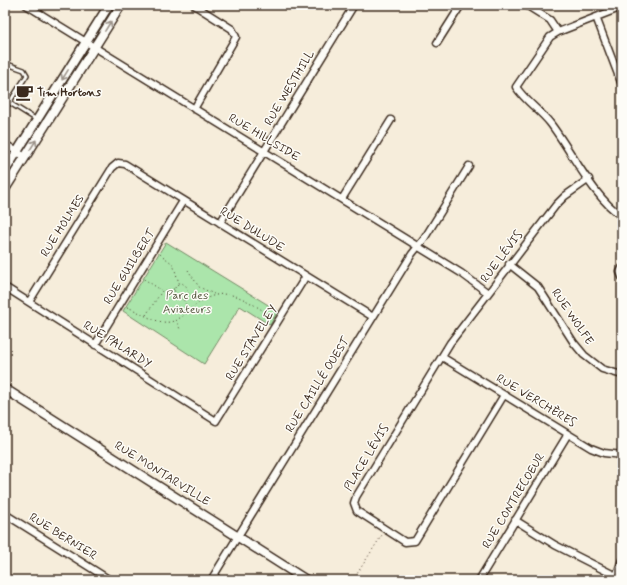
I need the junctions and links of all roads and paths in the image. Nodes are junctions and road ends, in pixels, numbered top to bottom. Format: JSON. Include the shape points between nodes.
{"nodes":[{"id":1,"x":26,"y":5,"type":"edge"},
{"id":2,"x":109,"y":5,"type":"edge"},
{"id":3,"x":121,"y":5,"type":"edge"},
{"id":4,"x":194,"y":5,"type":"edge"},
{"id":5,"x":354,"y":5,"type":"edge"},
{"id":6,"x":461,"y":5,"type":"edge"},
{"id":7,"x":526,"y":5,"type":"edge"},
{"id":8,"x":622,"y":7,"type":"edge"},
{"id":9,"x":596,"y":18,"type":"junction"},
{"id":10,"x":558,"y":32,"type":"junction"},
{"id":11,"x":86,"y":42,"type":"junction"},
{"id":12,"x":437,"y":43,"type":"dead end"},
{"id":13,"x":94,"y":48,"type":"junction"},
{"id":14,"x":5,"y":73,"type":"edge"},
{"id":15,"x":622,"y":84,"type":"edge"},
{"id":16,"x":5,"y":100,"type":"edge"},
{"id":17,"x":10,"y":103,"type":"junction"},
{"id":18,"x":194,"y":108,"type":"junction"},
{"id":19,"x":37,"y":120,"type":"junction"},
{"id":20,"x":391,"y":120,"type":"dead end"},
{"id":21,"x":5,"y":144,"type":"edge"},
{"id":22,"x":17,"y":152,"type":"junction"},
{"id":23,"x":264,"y":152,"type":"junction"},
{"id":24,"x":25,"y":157,"type":"junction"},
{"id":25,"x":118,"y":163,"type":"joint"},
{"id":26,"x":469,"y":166,"type":"dead end"},
{"id":27,"x":5,"y":171,"type":"edge"},
{"id":28,"x":588,"y":179,"type":"junction"},
{"id":29,"x":5,"y":189,"type":"edge"},
{"id":30,"x":342,"y":199,"type":"junction"},
{"id":31,"x":183,"y":201,"type":"junction"},
{"id":32,"x":622,"y":216,"type":"edge"},
{"id":33,"x":220,"y":223,"type":"junction"},
{"id":34,"x":418,"y":246,"type":"junction"},
{"id":35,"x":154,"y":249,"type":"junction"},
{"id":36,"x":509,"y":264,"type":"junction"},
{"id":37,"x":622,"y":268,"type":"edge"},
{"id":38,"x":188,"y":270,"type":"dead end"},
{"id":39,"x":137,"y":275,"type":"junction"},
{"id":40,"x":306,"y":276,"type":"junction"},
{"id":41,"x":622,"y":277,"type":"edge"},
{"id":42,"x":179,"y":283,"type":"junction"},
{"id":43,"x":5,"y":287,"type":"edge"},
{"id":44,"x":174,"y":289,"type":"junction"},
{"id":45,"x":162,"y":291,"type":"junction"},
{"id":46,"x":488,"y":293,"type":"junction"},
{"id":47,"x":214,"y":294,"type":"junction"},
{"id":48,"x":184,"y":300,"type":"junction"},
{"id":49,"x":29,"y":302,"type":"junction"},
{"id":50,"x":120,"y":303,"type":"junction"},
{"id":51,"x":188,"y":311,"type":"junction"},
{"id":52,"x":146,"y":316,"type":"junction"},
{"id":53,"x":373,"y":318,"type":"junction"},
{"id":54,"x":176,"y":320,"type":"junction"},
{"id":55,"x":278,"y":320,"type":"junction"},
{"id":56,"x":180,"y":329,"type":"dead end"},
{"id":57,"x":95,"y":345,"type":"junction"},
{"id":58,"x":442,"y":357,"type":"junction"},
{"id":59,"x":622,"y":375,"type":"edge"},
{"id":60,"x":5,"y":388,"type":"edge"},
{"id":61,"x":504,"y":395,"type":"junction"},
{"id":62,"x":216,"y":421,"type":"joint"},
{"id":63,"x":568,"y":434,"type":"junction"},
{"id":64,"x":622,"y":455,"type":"edge"},
{"id":65,"x":5,"y":514,"type":"edge"},
{"id":66,"x":515,"y":520,"type":"junction"},
{"id":67,"x":385,"y":529,"type":"junction"},
{"id":68,"x":238,"y":537,"type":"junction"},
{"id":69,"x":622,"y":560,"type":"edge"},
{"id":70,"x":615,"y":578,"type":"edge"},
{"id":71,"x":110,"y":580,"type":"edge"},
{"id":72,"x":210,"y":580,"type":"edge"},
{"id":73,"x":306,"y":580,"type":"edge"},
{"id":74,"x":353,"y":580,"type":"edge"},
{"id":75,"x":479,"y":580,"type":"edge"}],
"edges":[{"from":1,"to":11,"type":"street","name":"RUE HILLSIDE"},
{"from":2,"to":11,"type":"street"},
{"from":13,"to":3,"type":"street","one_way":true},
{"from":4,"to":18,"type":"street","via":[[232,29],[236,35]]},
{"from":5,"to":23,"type":"street","name":"RUE WESTHILL"},
{"from":6,"to":12,"type":"street"},
{"from":7,"to":10,"type":"street","via":[[550,20]]},
{"from":8,"to":9,"type":"street"},
{"from":9,"to":10,"type":"street"},
{"from":9,"to":15,"type":"street"},
{"from":10,"to":28,"type":"street","via":[[550,37],[516,87],[550,122]]},
{"from":11,"to":13,"type":"street","name":"RUE HILLSIDE"},
{"from":11,"to":19,"type":"street","one_way":true},
{"from":13,"to":18,"type":"street","name":"RUE HILLSIDE"},
{"from":24,"to":13,"type":"street","one_way":true},
{"from":14,"to":17,"type":"lane","via":[[10,64],[24,70],[27,76]]},
{"from":16,"to":17,"type":"lane"},
{"from":17,"to":19,"type":"lane"},
{"from":18,"to":23,"type":"street","name":"RUE HILLSIDE"},
{"from":19,"to":22,"type":"street"},
{"from":20,"to":30,"type":"street"},
{"from":21,"to":22,"type":"street"},
{"from":22,"to":24,"type":"street"},
{"from":22,"to":27,"type":"street"},
{"from":23,"to":30,"type":"street","name":"RUE HILLSIDE"},
{"from":23,"to":33,"type":"street","name":"RUE WESTHILL"},
{"from":24,"to":29,"type":"street"},
{"from":25,"to":31,"type":"street","name":"RUE DULUDE","via":[[125,164]]},
{"from":25,"to":49,"type":"street","name":"RUE HOLMES","via":[[112,168]]},
{"from":26,"to":34,"type":"street","name":"RUE CAILLÉ OUEST"},
{"from":28,"to":32,"type":"street","via":[[608,206]]},
{"from":28,"to":36,"type":"street","name":"RUE LÉVIS","via":[[558,202]]},
{"from":30,"to":34,"type":"street","name":"RUE HILLSIDE"},
{"from":31,"to":33,"type":"street","name":"RUE DULUDE"},
{"from":31,"to":35,"type":"street","name":"RUE GUILBERT"},
{"from":33,"to":40,"type":"street","name":"RUE DULUDE"},
{"from":34,"to":46,"type":"street","name":"RUE HILLSIDE"},
{"from":34,"to":53,"type":"street","name":"RUE CAILLÉ OUEST"},
{"from":35,"to":39,"type":"street","name":"RUE GUILBERT"},
{"from":35,"to":42,"type":"path","via":[[173,264]]},
{"from":36,"to":46,"type":"street","name":"RUE LÉVIS"},
{"from":36,"to":59,"type":"street","name":"RUE WOLFE","via":[[538,287],[584,355],[602,368]]},
{"from":37,"to":41,"type":"street"},
{"from":38,"to":47,"type":"path","via":[[199,287]]},
{"from":39,"to":45,"type":"path"},
{"from":39,"to":50,"type":"street","name":"RUE GUILBERT"},
{"from":40,"to":53,"type":"street","name":"RUE DULUDE"},
{"from":40,"to":55,"type":"street","name":"RUE STAVELEY"},
{"from":42,"to":44,"type":"path"},
{"from":42,"to":48,"type":"path","via":[[185,285],[188,290]]},
{"from":43,"to":49,"type":"street","name":"RUE PALARDY"},
{"from":44,"to":45,"type":"path"},
{"from":44,"to":48,"type":"path","via":[[177,297]]},
{"from":45,"to":52,"type":"path"},
{"from":46,"to":58,"type":"street","name":"RUE LÉVIS"},
{"from":47,"to":51,"type":"path"},
{"from":47,"to":55,"type":"path","via":[[238,297]]},
{"from":48,"to":51,"type":"path"},
{"from":49,"to":57,"type":"street","name":"RUE PALARDY"},
{"from":50,"to":52,"type":"path"},
{"from":50,"to":57,"type":"street","name":"RUE GUILBERT"},
{"from":51,"to":54,"type":"path"},
{"from":52,"to":54,"type":"path","via":[[163,322]]},
{"from":53,"to":68,"type":"street","name":"RUE CAILLÉ OUEST"},
{"from":54,"to":56,"type":"path"},
{"from":55,"to":62,"type":"street","name":"RUE STAVELEY"},
{"from":57,"to":62,"type":"street","name":"RUE PALARDY"},
{"from":58,"to":61,"type":"street","name":"RUE VERCHÈRES"},
{"from":58,"to":67,"type":"street","name":"PLACE LÉVIS","via":[[355,499],[354,505],[358,512]]},
{"from":60,"to":68,"type":"street","name":"RUE MONTARVILLE"},
{"from":61,"to":63,"type":"street","name":"RUE VERCHÈRES"},
{"from":61,"to":67,"type":"street","name":"PLACE LÉVIS","via":[[416,540],[406,542]]},
{"from":63,"to":64,"type":"street","name":"RUE VERCHÈRES","via":[[598,451]]},
{"from":63,"to":66,"type":"street","name":"RUE CONTRECOEUR"},
{"from":65,"to":71,"type":"street","name":"RUE BERNIER"},
{"from":66,"to":70,"type":"street"},
{"from":66,"to":75,"type":"street","name":"RUE CONTRECOEUR"},
{"from":67,"to":74,"type":"path"},
{"from":68,"to":72,"type":"street","name":"RUE CAILLÉ OUEST"},
{"from":68,"to":73,"type":"street","name":"RUE MONTARVILLE"},
{"from":69,"to":70,"type":"street"}]}
